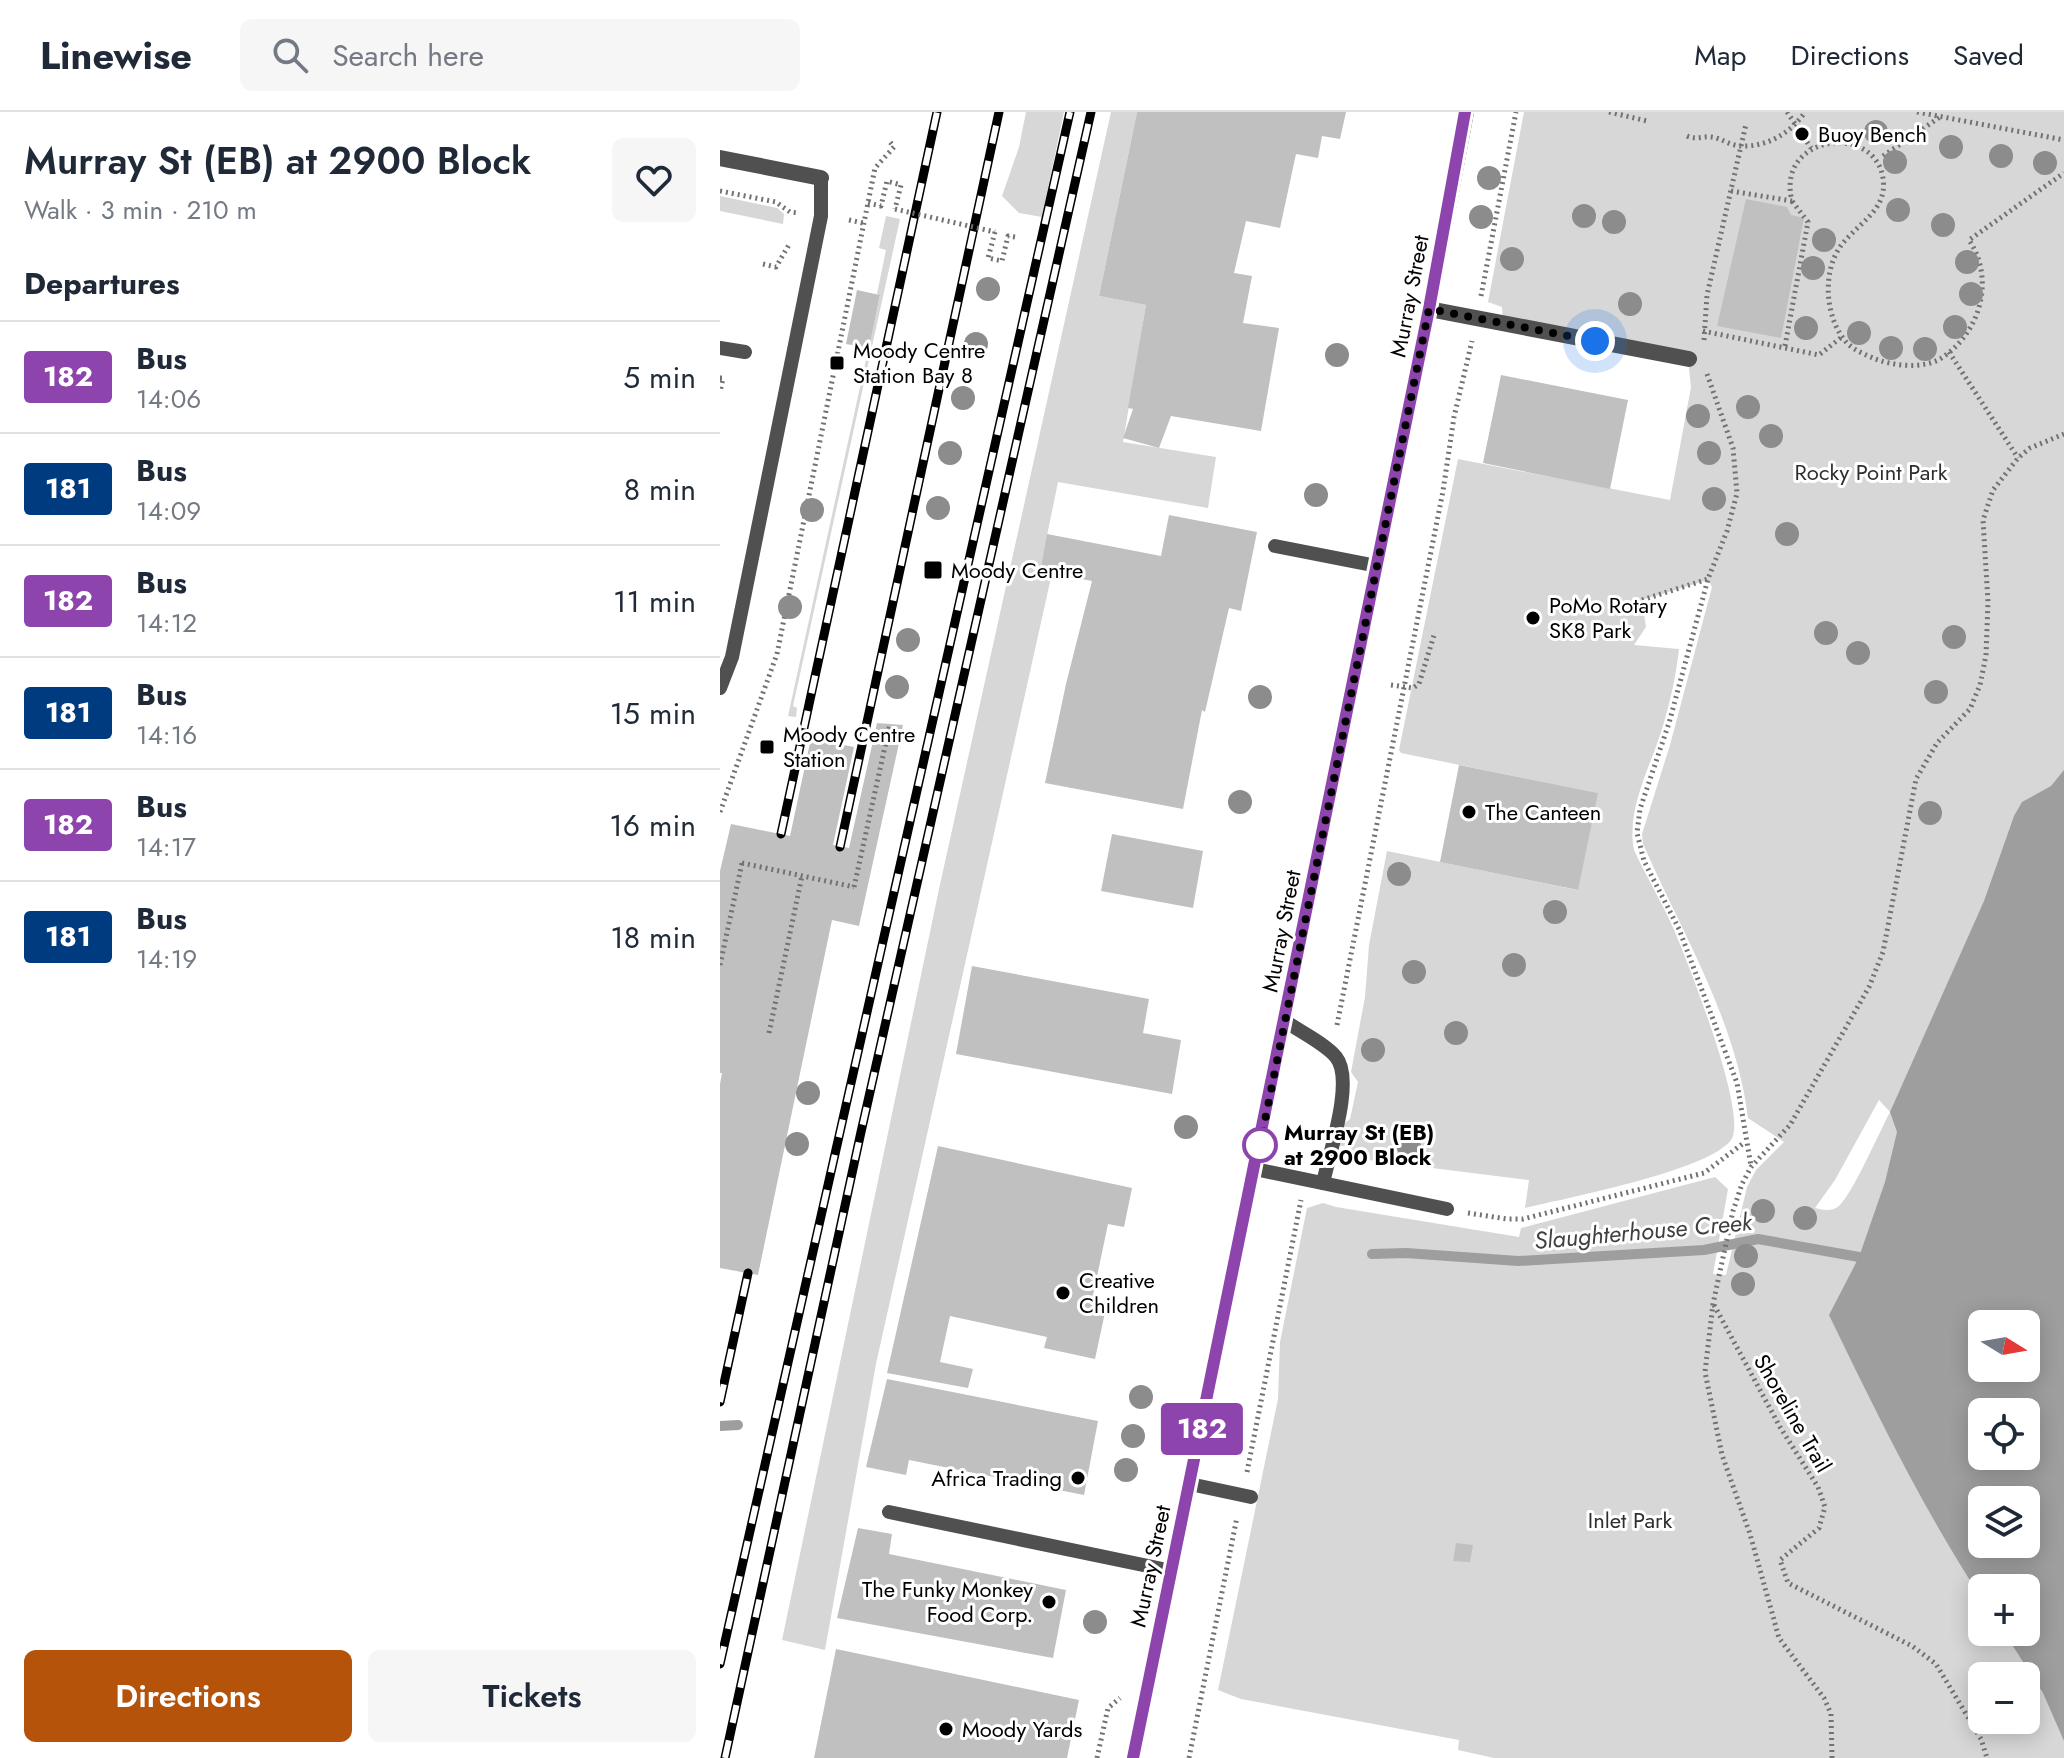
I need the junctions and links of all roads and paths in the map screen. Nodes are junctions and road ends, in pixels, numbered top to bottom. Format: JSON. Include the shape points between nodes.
{"nodes":[{"id":1,"x":1466,"y":112,"type":"edge"},
{"id":2,"x":1516,"y":112,"type":"edge"},
{"id":3,"x":1609,"y":112,"type":"edge"},
{"id":4,"x":1787,"y":112,"type":"edge"},
{"id":5,"x":1805,"y":112,"type":"edge"},
{"id":6,"x":1917,"y":112,"type":"edge"},
{"id":7,"x":1941,"y":117,"type":"junction"},
{"id":8,"x":1647,"y":121,"type":"dead end"},
{"id":9,"x":1746,"y":124,"type":"dead end"},
{"id":10,"x":1796,"y":125,"type":"junction"},
{"id":11,"x":1687,"y":136,"type":"dead end"},
{"id":12,"x":2064,"y":140,"type":"edge"},
{"id":13,"x":890,"y":142,"type":"dead end"},
{"id":14,"x":1741,"y":146,"type":"junction"},
{"id":15,"x":1811,"y":148,"type":"junction"},
{"id":16,"x":1883,"y":156,"type":"dead end"},
{"id":17,"x":720,"y":158,"type":"edge"},
{"id":18,"x":2064,"y":173,"type":"edge"},
{"id":19,"x":821,"y":178,"type":"joint"},
{"id":20,"x":720,"y":191,"type":"edge"},
{"id":21,"x":1731,"y":191,"type":"junction"},
{"id":22,"x":1792,"y":201,"type":"junction"},
{"id":23,"x":867,"y":203,"type":"junction"},
{"id":24,"x":849,"y":220,"type":"dead end"},
{"id":25,"x":863,"y":223,"type":"junction"},
{"id":26,"x":797,"y":224,"type":"dead end"},
{"id":27,"x":795,"y":235,"type":"dead end"},
{"id":28,"x":1012,"y":236,"type":"dead end"},
{"id":29,"x":792,"y":256,"type":"dead end"},
{"id":30,"x":781,"y":258,"type":"dead end"},
{"id":31,"x":763,"y":264,"type":"dead end"},
{"id":32,"x":1481,"y":294,"type":"dead end"},
{"id":33,"x":1429,"y":309,"type":"junction"},
{"id":34,"x":1703,"y":331,"type":"junction"},
{"id":35,"x":1843,"y":336,"type":"junction"},
{"id":36,"x":1472,"y":338,"type":"dead end"},
{"id":37,"x":1785,"y":346,"type":"junction"},
{"id":38,"x":1704,"y":347,"type":"dead end"},
{"id":39,"x":720,"y":348,"type":"edge"},
{"id":40,"x":745,"y":352,"type":"dead end"},
{"id":41,"x":1949,"y":352,"type":"junction"},
{"id":42,"x":1697,"y":361,"type":"joint"},
{"id":43,"x":720,"y":378,"type":"edge"},
{"id":44,"x":720,"y":392,"type":"edge"},
{"id":45,"x":2064,"y":434,"type":"edge"},
{"id":46,"x":2018,"y":458,"type":"junction"},
{"id":47,"x":1275,"y":546,"type":"dead end"},
{"id":48,"x":1377,"y":566,"type":"junction"},
{"id":49,"x":1708,"y":579,"type":"junction"},
{"id":50,"x":1642,"y":600,"type":"dead end"},
{"id":51,"x":1435,"y":632,"type":"dead end"},
{"id":52,"x":1391,"y":685,"type":"dead end"},
{"id":53,"x":1404,"y":687,"type":"junction"},
{"id":54,"x":720,"y":688,"type":"edge"},
{"id":55,"x":890,"y":724,"type":"dead end"},
{"id":56,"x":720,"y":812,"type":"edge"},
{"id":57,"x":802,"y":876,"type":"junction"},
{"id":58,"x":720,"y":965,"type":"edge"},
{"id":59,"x":1285,"y":1021,"type":"junction"},
{"id":60,"x":1335,"y":1031,"type":"dead end"},
{"id":61,"x":769,"y":1033,"type":"dead end"},
{"id":62,"x":1745,"y":1142,"type":"junction"},
{"id":63,"x":1751,"y":1167,"type":"junction"},
{"id":64,"x":1255,"y":1169,"type":"junction"},
{"id":65,"x":1323,"y":1183,"type":"junction"},
{"id":66,"x":1301,"y":1201,"type":"dead end"},
{"id":67,"x":1447,"y":1209,"type":"joint"},
{"id":68,"x":1713,"y":1304,"type":"junction"},
{"id":69,"x":1246,"y":1475,"type":"dead end"},
{"id":70,"x":1190,"y":1484,"type":"junction"},
{"id":71,"x":1251,"y":1497,"type":"dead end"},
{"id":72,"x":889,"y":1512,"type":"dead end"},
{"id":73,"x":1237,"y":1518,"type":"dead end"},
{"id":74,"x":1172,"y":1571,"type":"junction"},
{"id":75,"x":1133,"y":1758,"type":"edge"},
{"id":76,"x":1189,"y":1758,"type":"edge"},
{"id":77,"x":1832,"y":1758,"type":"edge"},
{"id":78,"x":1987,"y":1758,"type":"edge"}],
"edges":[{"from":1,"to":33,"type":"main road","name":"Murray Street"},
{"from":2,"to":32,"type":"path"},
{"from":3,"to":8,"type":"path"},
{"from":4,"to":10,"type":"path"},
{"from":5,"to":10,"type":"path"},
{"from":6,"to":7,"type":"path"},
{"from":7,"to":12,"type":"path"},
{"from":7,"to":16,"type":"path"},
{"from":9,"to":14,"type":"path"},
{"from":10,"to":14,"type":"path","via":[[1775,140]]},
{"from":10,"to":15,"type":"path"},
{"from":11,"to":14,"type":"path","via":[[1709,136]]},
{"from":13,"to":23,"type":"path","via":[[894,147],[875,168]]},
{"from":14,"to":21,"type":"path"},
{"from":15,"to":22,"type":"path","via":[[1792,173]]},
{"from":15,"to":35,"type":"path","via":[[1836,142],[1863,149],[1877,159],[1883,181],[1878,209],[1839,248],[1829,277],[1827,301]]},
{"from":17,"to":19,"type":"street"},
{"from":18,"to":41,"type":"path","via":[[1969,240],[1981,268],[1983,291],[1978,316]]},
{"from":19,"to":54,"type":"lane","via":[[815,247],[732,657]]},
{"from":20,"to":26,"type":"path","via":[[783,205],[799,213]]},
{"from":21,"to":22,"type":"path"},
{"from":21,"to":34,"type":"path"},
{"from":22,"to":37,"type":"path","via":[[1808,222]]},
{"from":23,"to":25,"type":"path"},
{"from":23,"to":28,"type":"path","bridge":true,"via":[[881,206],[887,181],[901,185],[895,209],[995,232],[988,258],[1002,261]]},
{"from":24,"to":25,"type":"path"},
{"from":25,"to":56,"type":"path","via":[[777,654]]},
{"from":27,"to":29,"type":"path"},
{"from":30,"to":31,"type":"path","via":[[776,267]]},
{"from":33,"to":42,"type":"street"},
{"from":33,"to":48,"type":"main road","name":"Murray Street"},
{"from":34,"to":37,"type":"path"},
{"from":34,"to":38,"type":"path"},
{"from":35,"to":37,"type":"path","via":[[1819,355]]},
{"from":35,"to":41,"type":"path","via":[[1862,353],[1888,364],[1915,365],[1942,359]]},
{"from":36,"to":53,"type":"path"},
{"from":39,"to":40,"type":"lane"},
{"from":41,"to":46,"type":"path"},
{"from":42,"to":49,"type":"path","via":[[1733,448],[1737,493]]},
{"from":43,"to":44,"type":"path"},
{"from":45,"to":46,"type":"path"},
{"from":46,"to":63,"type":"path","via":[[1993,490],[1983,520],[1988,602],[1980,685],[1970,709],[1937,743],[1916,779],[1883,952],[1869,987],[1790,1125]]},
{"from":47,"to":48,"type":"lane"},
{"from":48,"to":59,"type":"main road","name":"Murray Street"},
{"from":49,"to":50,"type":"path"},
{"from":49,"to":62,"type":"path","via":[[1637,833],[1737,1083]]},
{"from":51,"to":53,"type":"path","via":[[1419,684]]},
{"from":52,"to":53,"type":"path"},
{"from":53,"to":60,"type":"path"},
{"from":55,"to":57,"type":"path","bridge":true,"via":[[854,887]]},
{"from":57,"to":58,"type":"path","bridge":true,"via":[[742,863]]},
{"from":57,"to":61,"type":"path"},
{"from":59,"to":64,"type":"main road","name":"Murray Street"},
{"from":59,"to":65,"type":"lane","via":[[1336,1057],[1344,1075]]},
{"from":62,"to":63,"type":"path"},
{"from":62,"to":67,"type":"path","via":[[1704,1173],[1523,1219]]},
{"from":63,"to":68,"type":"path","via":[[1733,1211]]},
{"from":64,"to":65,"type":"lane"},
{"from":64,"to":70,"type":"main road","name":"Murray Street"},
{"from":65,"to":67,"type":"lane"},
{"from":66,"to":69,"type":"path"},
{"from":68,"to":77,"type":"path","via":[[1705,1372],[1722,1455],[1779,1638],[1831,1714]]},
{"from":68,"to":78,"type":"path","name":"Shoreline Trail","via":[[1825,1507],[1819,1528],[1780,1560],[1788,1583],[1912,1646],[1936,1664]]},
{"from":70,"to":71,"type":"lane"},
{"from":70,"to":74,"type":"main road","name":"Murray Street"},
{"from":72,"to":74,"type":"lane"},
{"from":73,"to":76,"type":"path"},
{"from":74,"to":75,"type":"main road","name":"Murray Street"}]}
